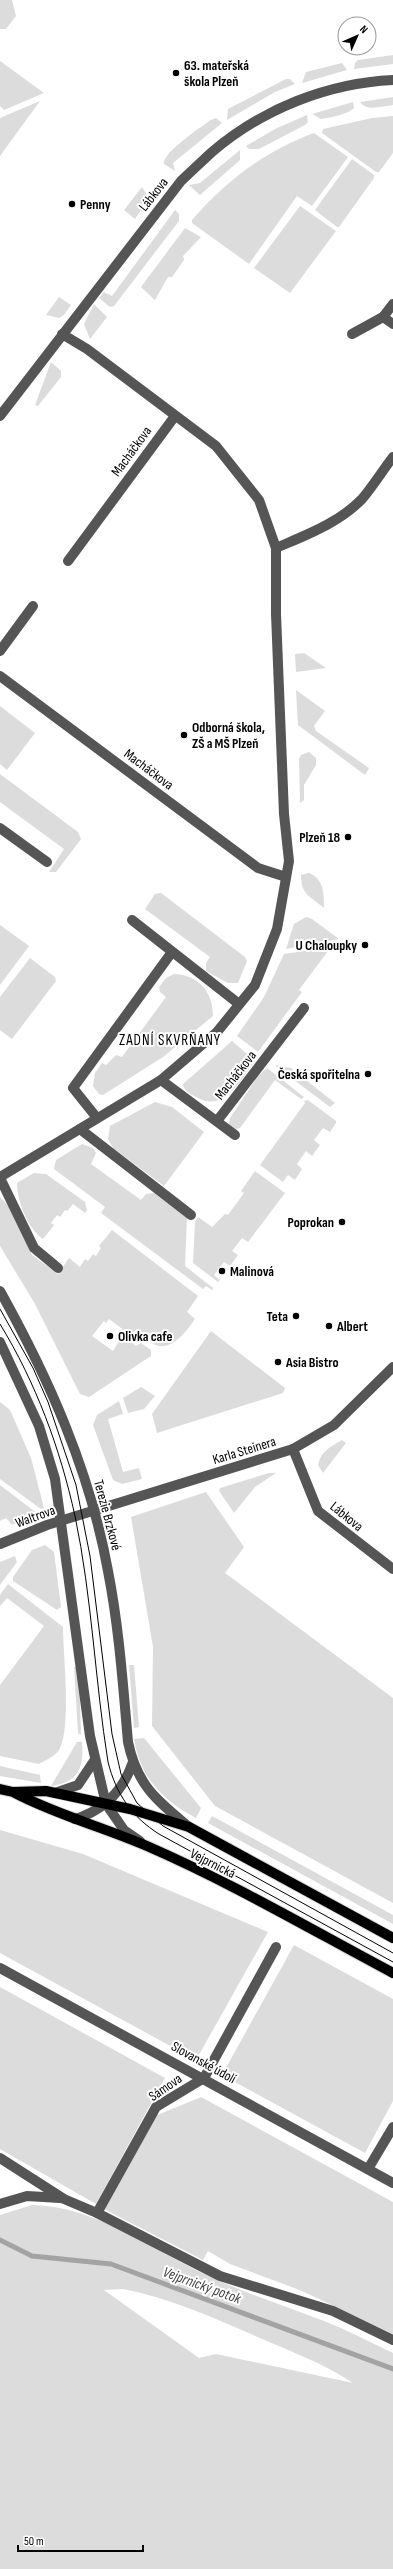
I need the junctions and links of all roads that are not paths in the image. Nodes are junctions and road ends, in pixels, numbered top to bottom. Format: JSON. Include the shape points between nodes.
{"nodes":[{"id":1,"x":393,"y":80,"type":"edge"},
{"id":2,"x":393,"y":304,"type":"edge"},
{"id":3,"x":383,"y":317,"type":"junction"},
{"id":4,"x":393,"y":324,"type":"edge"},
{"id":5,"x":62,"y":334,"type":"junction"},
{"id":6,"x":352,"y":334,"type":"dead end"},
{"id":7,"x":0,"y":416,"type":"edge"},
{"id":8,"x":175,"y":416,"type":"junction"},
{"id":9,"x":393,"y":457,"type":"edge"},
{"id":10,"x":276,"y":548,"type":"junction"},
{"id":11,"x":68,"y":561,"type":"dead end"},
{"id":12,"x":33,"y":606,"type":"dead end"},
{"id":13,"x":0,"y":651,"type":"edge"},
{"id":14,"x":0,"y":676,"type":"edge"},
{"id":15,"x":0,"y":828,"type":"edge"},
{"id":16,"x":47,"y":862,"type":"dead end"},
{"id":17,"x":286,"y":877,"type":"junction"},
{"id":18,"x":132,"y":920,"type":"dead end"},
{"id":19,"x":172,"y":952,"type":"junction"},
{"id":20,"x":239,"y":1004,"type":"junction"},
{"id":21,"x":304,"y":1008,"type":"dead end"},
{"id":22,"x":161,"y":1080,"type":"junction"},
{"id":23,"x":97,"y":1118,"type":"junction"},
{"id":24,"x":217,"y":1121,"type":"junction"},
{"id":25,"x":80,"y":1128,"type":"junction"},
{"id":26,"x":235,"y":1135,"type":"dead end"},
{"id":27,"x":0,"y":1177,"type":"edge"},
{"id":28,"x":191,"y":1214,"type":"dead end"},
{"id":29,"x":58,"y":1268,"type":"dead end"},
{"id":30,"x":0,"y":1291,"type":"edge"},
{"id":31,"x":0,"y":1342,"type":"edge"},
{"id":32,"x":393,"y":1367,"type":"edge"},
{"id":33,"x":293,"y":1449,"type":"junction"},
{"id":34,"x":93,"y":1511,"type":"junction"},
{"id":35,"x":79,"y":1515,"type":"joint"},
{"id":36,"x":61,"y":1521,"type":"junction"},
{"id":37,"x":0,"y":1544,"type":"edge"},
{"id":38,"x":393,"y":1569,"type":"edge"},
{"id":39,"x":94,"y":1761,"type":"junction"},
{"id":40,"x":132,"y":1762,"type":"junction"},
{"id":41,"x":0,"y":1789,"type":"edge"},
{"id":42,"x":13,"y":1792,"type":"junction"},
{"id":43,"x":55,"y":1793,"type":"junction"},
{"id":44,"x":106,"y":1804,"type":"junction"},
{"id":45,"x":75,"y":1819,"type":"junction"},
{"id":46,"x":189,"y":1826,"type":"junction"},
{"id":47,"x":146,"y":1846,"type":"junction"},
{"id":48,"x":393,"y":1938,"type":"edge"},
{"id":49,"x":276,"y":1947,"type":"dead end"},
{"id":50,"x":0,"y":1968,"type":"edge"},
{"id":51,"x":393,"y":1973,"type":"edge"},
{"id":52,"x":204,"y":2078,"type":"junction"},
{"id":53,"x":393,"y":2127,"type":"edge"},
{"id":54,"x":0,"y":2158,"type":"edge"},
{"id":55,"x":368,"y":2169,"type":"junction"},
{"id":56,"x":393,"y":2183,"type":"edge"},
{"id":57,"x":64,"y":2199,"type":"junction"},
{"id":58,"x":0,"y":2204,"type":"edge"},
{"id":59,"x":97,"y":2212,"type":"junction"},
{"id":60,"x":393,"y":2340,"type":"edge"}],
"edges":[{"from":1,"to":5,"type":"street","name":"Lábkova","via":[[342,87],[307,97],[273,111],[212,151],[181,181]]},
{"from":2,"to":3,"type":"street"},
{"from":3,"to":4,"type":"street"},
{"from":3,"to":6,"type":"street"},
{"from":5,"to":7,"type":"street","name":"Lábkova"},
{"from":5,"to":8,"type":"street","via":[[87,349]]},
{"from":8,"to":10,"type":"street","via":[[216,446],[254,491]]},
{"from":8,"to":11,"type":"street","name":"Macháčkova"},
{"from":9,"to":10,"type":"street","via":[[361,499],[350,509],[321,528]]},
{"from":10,"to":17,"type":"street","via":[[284,814],[289,861]]},
{"from":12,"to":13,"type":"street"},
{"from":14,"to":17,"type":"street","name":"Macháčkova","via":[[258,868]]},
{"from":15,"to":16,"type":"street"},
{"from":17,"to":20,"type":"street","via":[[277,929],[255,985]]},
{"from":18,"to":19,"type":"street"},
{"from":19,"to":20,"type":"street"},
{"from":19,"to":23,"type":"street","via":[[73,1088]]},
{"from":20,"to":22,"type":"street","via":[[217,1032]]},
{"from":21,"to":24,"type":"street","name":"Macháčkova"},
{"from":22,"to":23,"type":"street"},
{"from":22,"to":24,"type":"street","name":"Macháčkova"},
{"from":23,"to":25,"type":"street"},
{"from":24,"to":26,"type":"street","name":"Macháčkova"},
{"from":25,"to":27,"type":"street"},
{"from":25,"to":28,"type":"street"},
{"from":27,"to":29,"type":"street","via":[[34,1248]]},
{"from":30,"to":34,"type":"street","name":"Terezie Brzkové","via":[[60,1408]]},
{"from":31,"to":36,"type":"street","via":[[45,1444],[55,1479]]},
{"from":32,"to":33,"type":"street","name":"Karla Steinera","via":[[334,1425]]},
{"from":33,"to":34,"type":"street","name":"Karla Steinera"},
{"from":33,"to":38,"type":"street","name":"Lábkova","via":[[318,1511]]},
{"from":34,"to":35,"type":"street","name":"Karla Steinera"},
{"from":34,"to":40,"type":"street","name":"Terezie Brzkové","via":[[111,1585]]},
{"from":35,"to":36,"type":"street","name":"Waltrova"},
{"from":36,"to":37,"type":"street","name":"Waltrova"},
{"from":36,"to":39,"type":"street"},
{"from":39,"to":43,"type":"street","via":[[78,1785]]},
{"from":39,"to":44,"type":"street"},
{"from":40,"to":44,"type":"street","via":[[123,1786]]},
{"from":40,"to":46,"type":"street","name":"Terezie Brzkové","via":[[152,1795]]},
{"from":41,"to":42,"type":"main road","name":"Vejprnická"},
{"from":42,"to":43,"type":"main road","name":"Vejprnická"},
{"from":42,"to":45,"type":"main road","name":"Vejprnická","via":[[42,1807]]},
{"from":43,"to":44,"type":"main road","name":"Vejprnická"},
{"from":44,"to":45,"type":"street"},
{"from":44,"to":46,"type":"main road","name":"Vejprnická"},
{"from":44,"to":47,"type":"street","via":[[124,1830]]},
{"from":45,"to":47,"type":"main road","name":"Vejprnická"},
{"from":46,"to":48,"type":"main road","name":"Vejprnická"},
{"from":47,"to":51,"type":"main road","name":"Vejprnická"},
{"from":49,"to":52,"type":"street","name":"Sámova"},
{"from":50,"to":52,"type":"street","name":"Slovanské údolí"},
{"from":52,"to":55,"type":"street","name":"Slovanské údolí"},
{"from":52,"to":59,"type":"street","name":"Sámova","via":[[156,2107]]},
{"from":53,"to":55,"type":"street"},
{"from":54,"to":57,"type":"street"},
{"from":55,"to":56,"type":"street","name":"Slovanské údolí"},
{"from":57,"to":58,"type":"street","via":[[27,2196]]},
{"from":57,"to":59,"type":"street"},
{"from":59,"to":60,"type":"street","via":[[220,2276],[333,2311]]}]}
